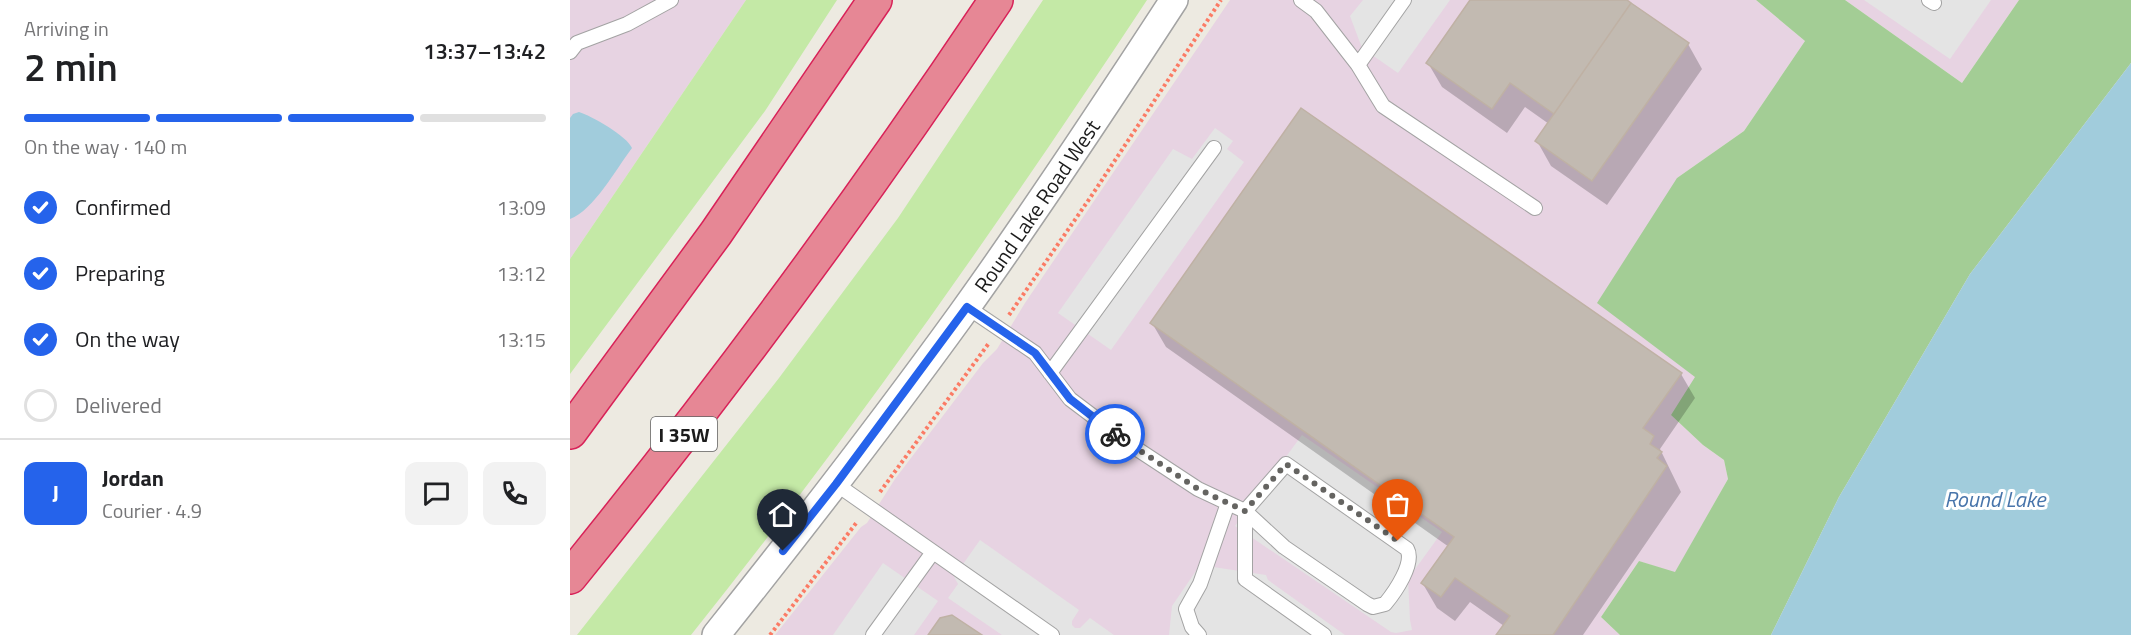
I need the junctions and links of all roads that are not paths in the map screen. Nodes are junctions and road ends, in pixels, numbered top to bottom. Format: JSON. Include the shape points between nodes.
{"nodes":[{"id":1,"x":671,"y":0,"type":"edge"},
{"id":2,"x":875,"y":0,"type":"edge"},
{"id":3,"x":996,"y":0,"type":"edge"},
{"id":4,"x":1174,"y":0,"type":"edge"},
{"id":5,"x":1301,"y":0,"type":"edge"},
{"id":6,"x":1404,"y":0,"type":"edge"},
{"id":7,"x":570,"y":52,"type":"edge"},
{"id":8,"x":1358,"y":65,"type":"junction"},
{"id":9,"x":1214,"y":148,"type":"dead end"},
{"id":10,"x":1535,"y":208,"type":"dead end"},
{"id":11,"x":967,"y":307,"type":"junction"},
{"id":12,"x":1050,"y":373,"type":"junction"},
{"id":13,"x":570,"y":432,"type":"edge"},
{"id":14,"x":836,"y":484,"type":"junction"},
{"id":15,"x":1228,"y":503,"type":"junction"},
{"id":16,"x":1245,"y":511,"type":"junction"},
{"id":17,"x":933,"y":552,"type":"junction"},
{"id":18,"x":570,"y":577,"type":"edge"},
{"id":19,"x":716,"y":635,"type":"edge"},
{"id":20,"x":873,"y":635,"type":"edge"},
{"id":21,"x":1052,"y":635,"type":"edge"},
{"id":22,"x":1199,"y":635,"type":"edge"},
{"id":23,"x":1324,"y":635,"type":"edge"}],
"edges":[{"from":1,"to":7,"type":"lane","via":[[627,24],[577,43]]},
{"from":2,"to":13,"type":"highway","via":[[716,233]]},
{"from":3,"to":18,"type":"highway","number":"I 35W","via":[[920,114],[775,315]]},
{"from":4,"to":11,"type":"street","name":"Round Lake Road West"},
{"from":5,"to":8,"type":"lane","via":[[1316,11]]},
{"from":6,"to":8,"type":"lane"},
{"from":8,"to":10,"type":"lane","via":[[1383,106]]},
{"from":9,"to":12,"type":"lane"},
{"from":11,"to":12,"type":"lane","via":[[1035,353]]},
{"from":11,"to":14,"type":"street","name":"Round Lake Road West"},
{"from":12,"to":15,"type":"lane","via":[[1070,399],[1131,446],[1198,489]]},
{"from":14,"to":17,"type":"lane"},
{"from":14,"to":19,"type":"street","name":"Round Lake Road West"},
{"from":15,"to":16,"type":"lane"},
{"from":15,"to":22,"type":"lane","via":[[1200,584],[1186,609]]},
{"from":16,"to":16,"type":"lane","via":[[1284,547],[1373,607],[1385,604],[1409,563],[1410,555],[1398,541],[1286,464]]},
{"from":16,"to":23,"type":"lane","via":[[1245,579]]},
{"from":17,"to":20,"type":"lane"},
{"from":17,"to":21,"type":"lane"}]}
